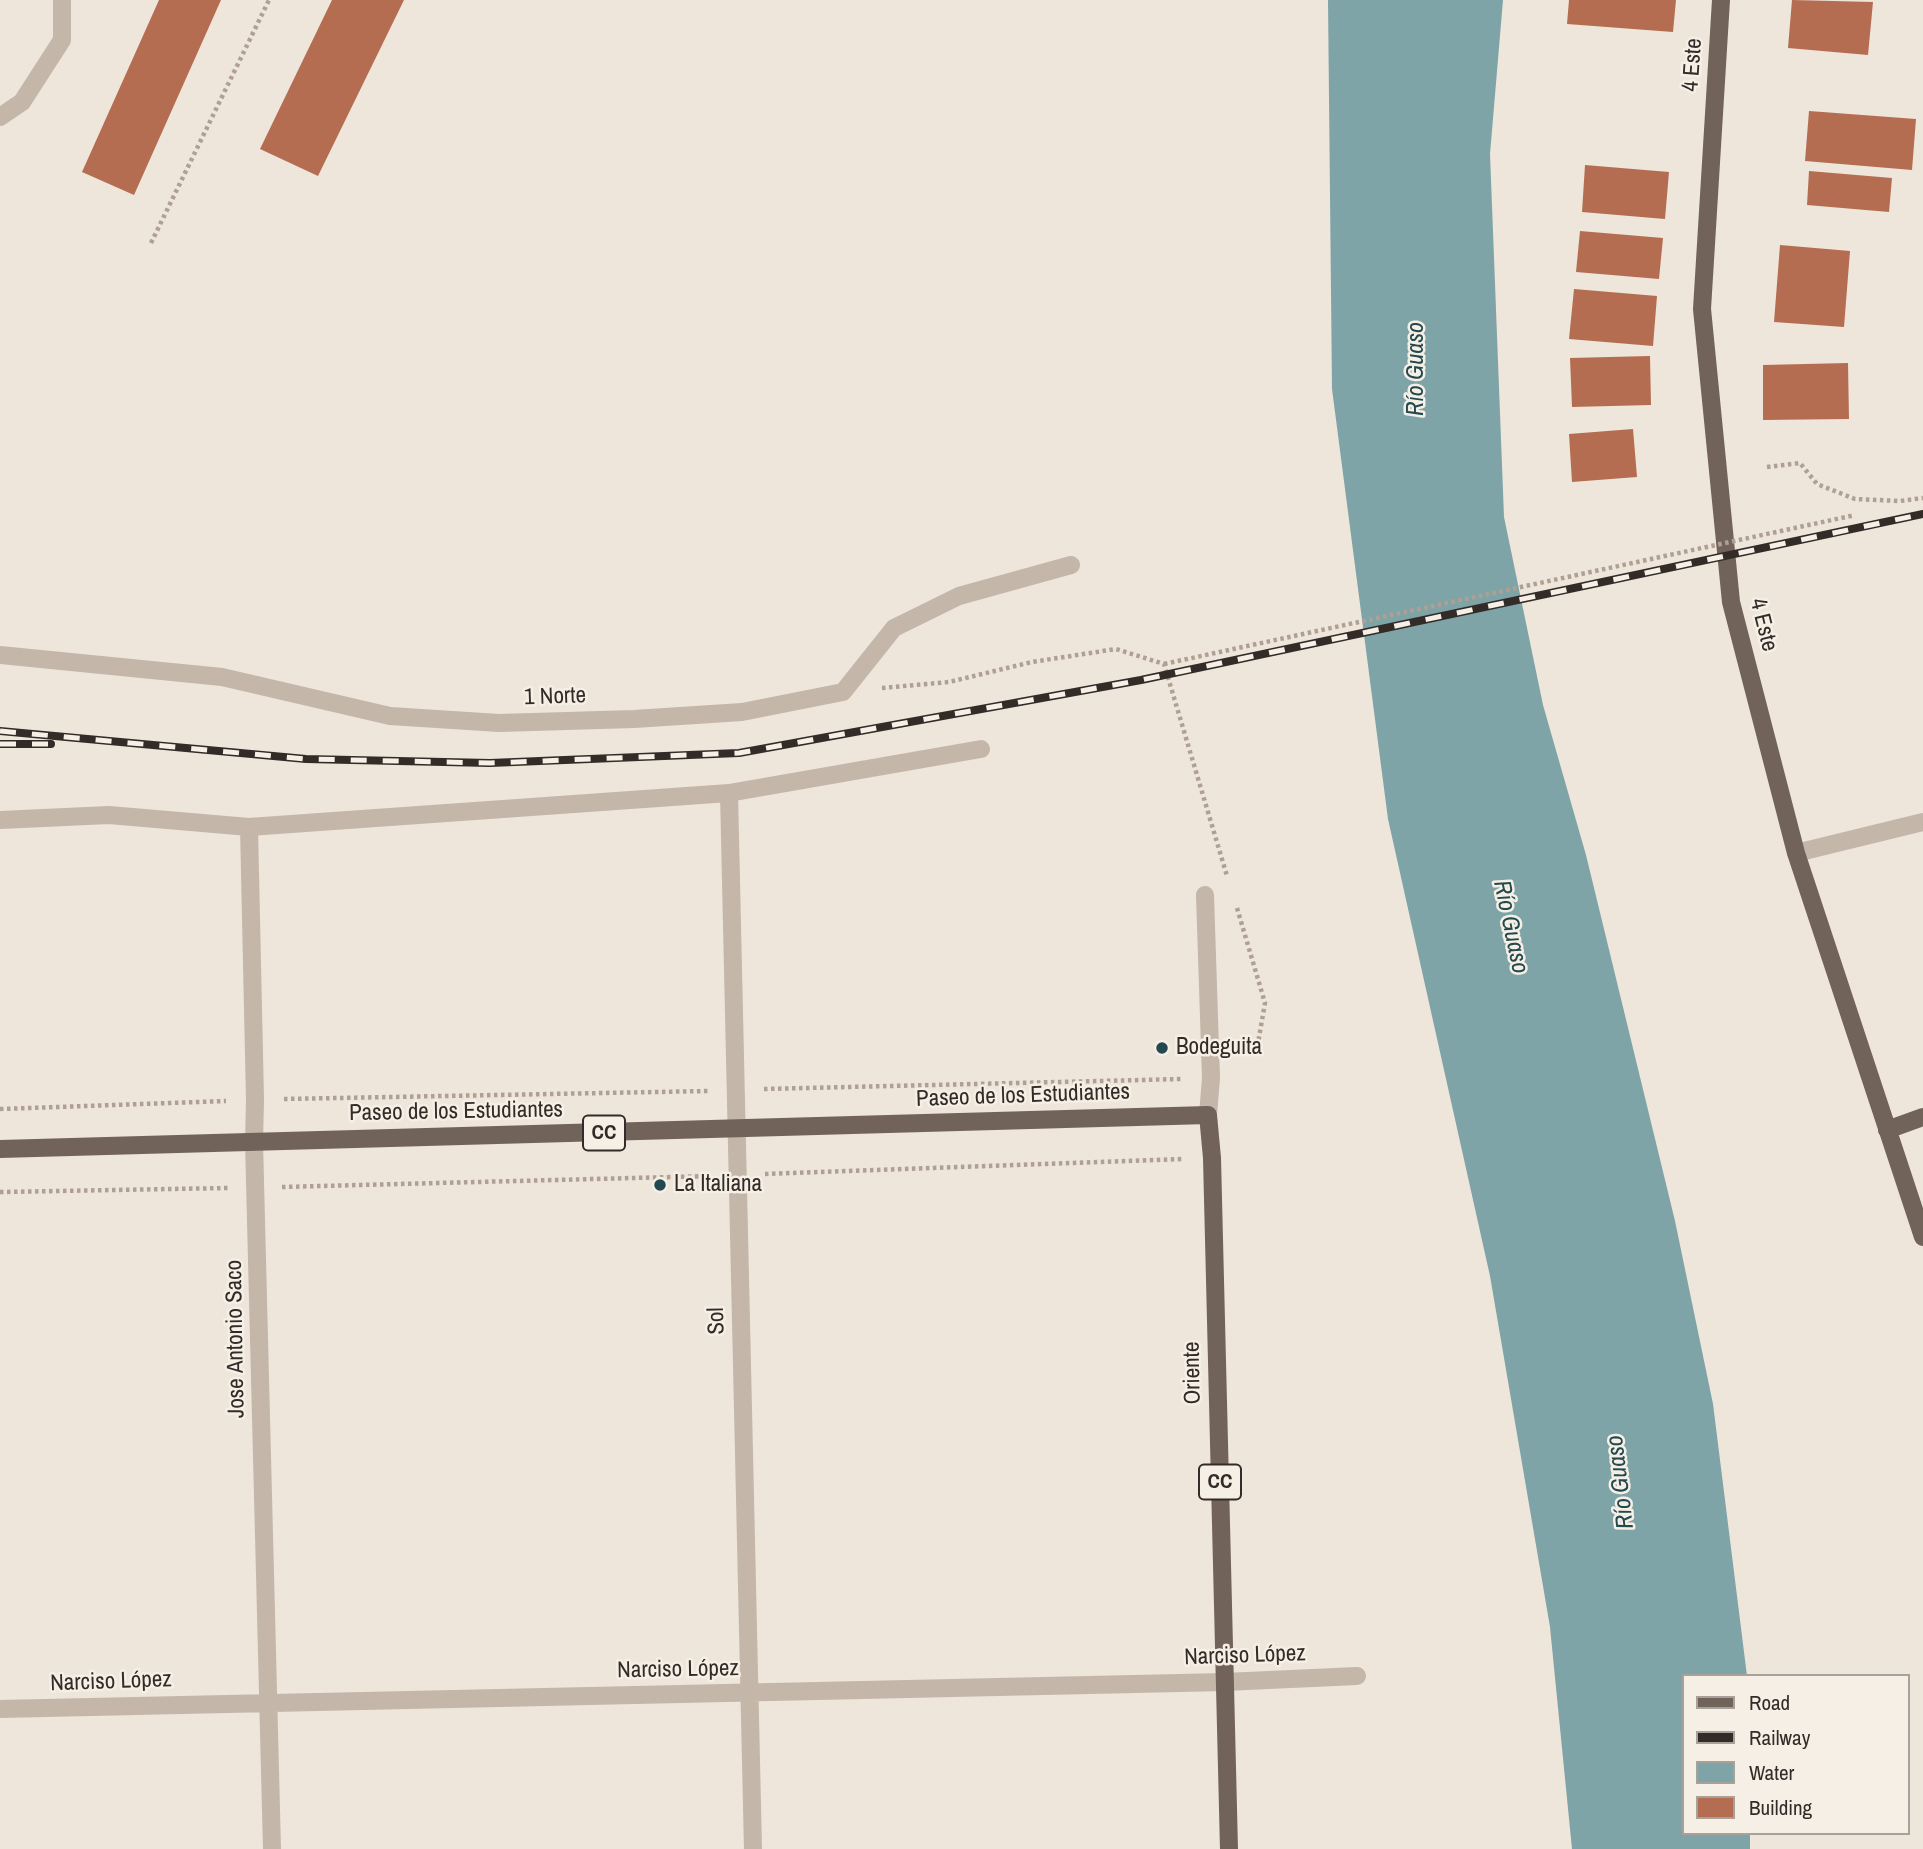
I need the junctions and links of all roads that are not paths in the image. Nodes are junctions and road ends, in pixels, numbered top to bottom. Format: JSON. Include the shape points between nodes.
{"nodes":[{"id":1,"x":62,"y":0,"type":"edge"},
{"id":2,"x":1721,"y":0,"type":"edge"},
{"id":3,"x":0,"y":117,"type":"edge"},
{"id":4,"x":1072,"y":565,"type":"dead end"},
{"id":5,"x":0,"y":655,"type":"edge"},
{"id":6,"x":981,"y":749,"type":"dead end"},
{"id":7,"x":729,"y":793,"type":"junction"},
{"id":8,"x":0,"y":820,"type":"edge"},
{"id":9,"x":1923,"y":822,"type":"edge"},
{"id":10,"x":249,"y":827,"type":"junction"},
{"id":11,"x":1796,"y":853,"type":"junction"},
{"id":12,"x":1205,"y":895,"type":"dead end"},
{"id":13,"x":1208,"y":1115,"type":"junction"},
{"id":14,"x":1923,"y":1117,"type":"edge"},
{"id":15,"x":738,"y":1129,"type":"junction"},
{"id":16,"x":1887,"y":1130,"type":"junction"},
{"id":17,"x":254,"y":1142,"type":"junction"},
{"id":18,"x":0,"y":1149,"type":"edge"},
{"id":19,"x":1923,"y":1237,"type":"edge"},
{"id":20,"x":1357,"y":1676,"type":"dead end"},
{"id":21,"x":1225,"y":1682,"type":"junction"},
{"id":22,"x":750,"y":1693,"type":"junction"},
{"id":23,"x":268,"y":1702,"type":"junction"},
{"id":24,"x":0,"y":1709,"type":"edge"},
{"id":25,"x":272,"y":1849,"type":"edge"},
{"id":26,"x":753,"y":1849,"type":"edge"},
{"id":27,"x":1228,"y":1849,"type":"edge"}],
"edges":[{"from":1,"to":3,"type":"street","via":[[62,40],[22,102]]},
{"from":2,"to":11,"type":"main road","name":"4 Este","via":[[1702,309],[1731,602]]},
{"from":4,"to":5,"type":"street","name":"1 Norte","via":[[959,596],[894,628],[843,692],[742,712],[499,723],[390,716],[222,677]]},
{"from":6,"to":7,"type":"street"},
{"from":7,"to":10,"type":"street"},
{"from":7,"to":15,"type":"street","name":"Sol"},
{"from":8,"to":10,"type":"street","via":[[109,815]]},
{"from":9,"to":11,"type":"street"},
{"from":10,"to":17,"type":"street","name":"Jose Antonio Saco"},
{"from":11,"to":16,"type":"main road","name":"4 Este"},
{"from":12,"to":13,"type":"street","name":"Oriente","via":[[1211,1078]]},
{"from":13,"to":15,"type":"main road","name":"Paseo de los Estudiantes","number":"CC"},
{"from":13,"to":21,"type":"main road","name":"Oriente","number":"CC"},
{"from":14,"to":16,"type":"main road"},
{"from":15,"to":17,"type":"main road","name":"Paseo de los Estudiantes","number":"CC"},
{"from":15,"to":22,"type":"street","name":"Sol"},
{"from":16,"to":19,"type":"main road","name":"4 Este"},
{"from":17,"to":18,"type":"main road","name":"Paseo de los Estudiantes","number":"CC"},
{"from":17,"to":23,"type":"street","name":"Jose Antonio Saco"},
{"from":20,"to":21,"type":"street","name":"Narciso López"},
{"from":21,"to":22,"type":"street","name":"Narciso López"},
{"from":21,"to":27,"type":"main road","name":"Oriente","number":"CC"},
{"from":22,"to":23,"type":"street","name":"Narciso López"},
{"from":22,"to":26,"type":"street","name":"Sol"},
{"from":23,"to":24,"type":"street","name":"Narciso López"},
{"from":23,"to":25,"type":"street","name":"Jose Antonio Saco"}]}
